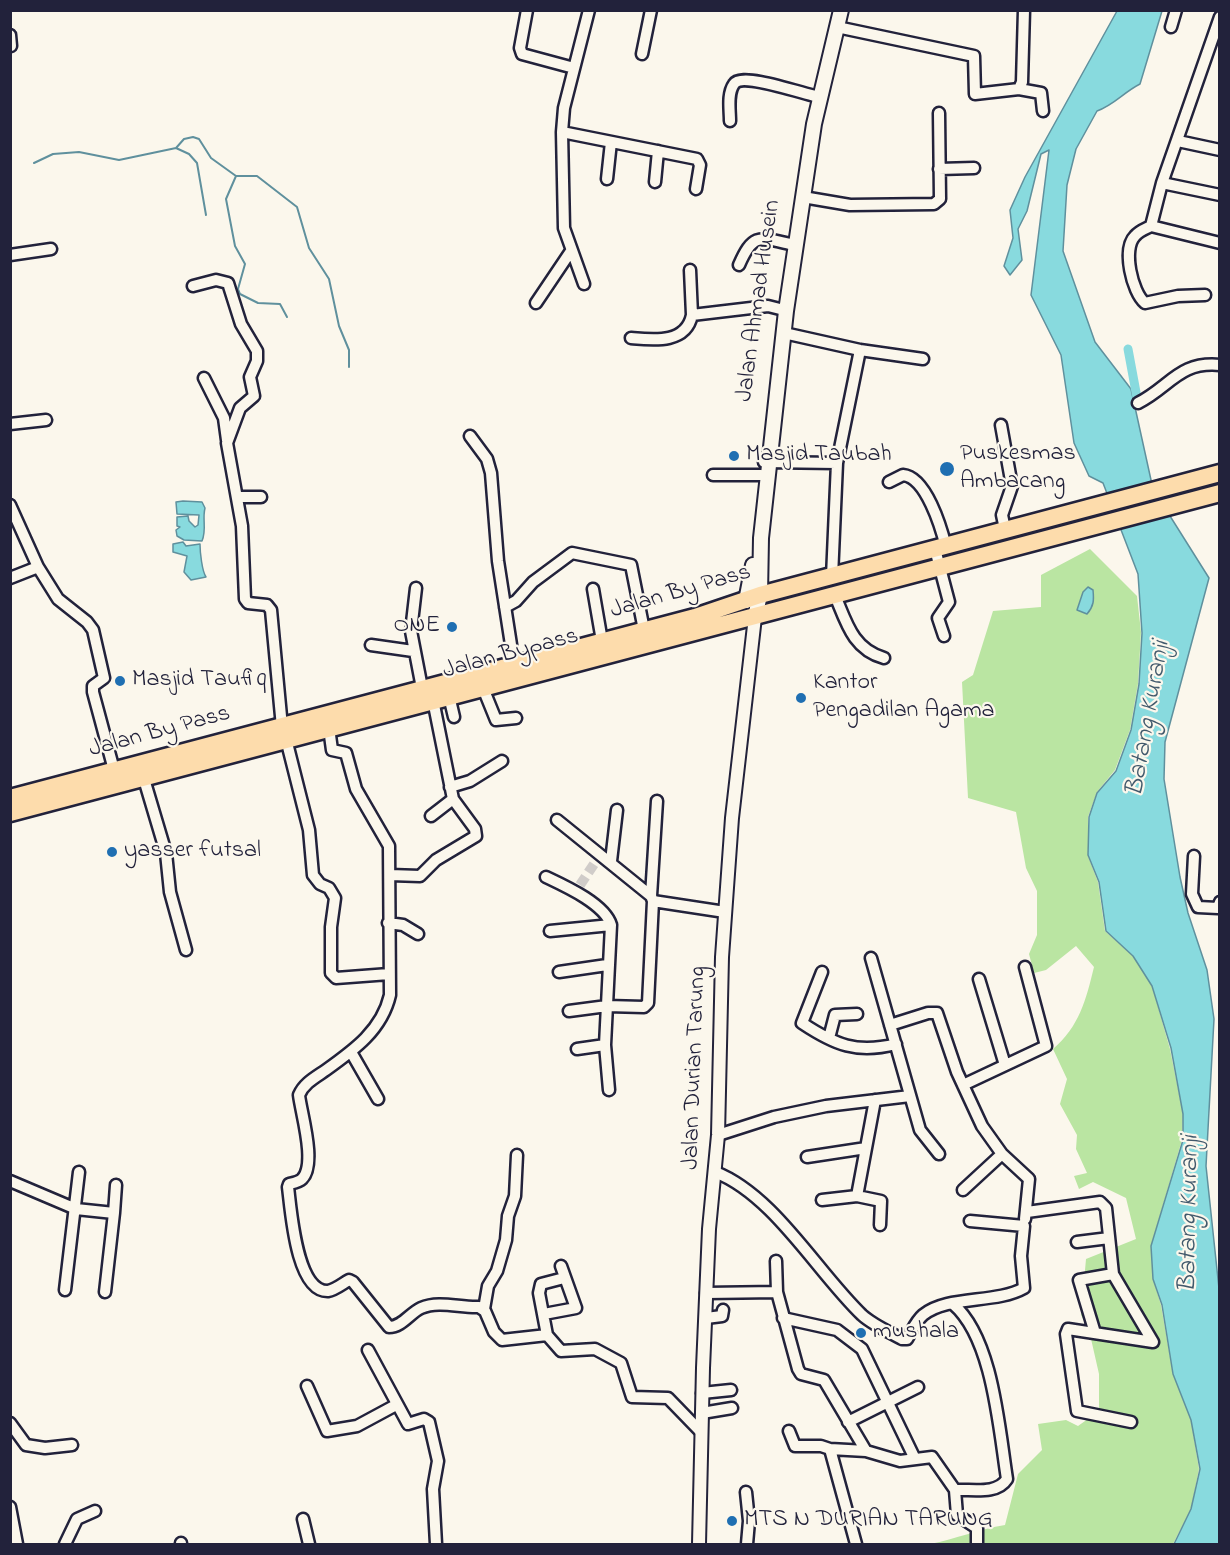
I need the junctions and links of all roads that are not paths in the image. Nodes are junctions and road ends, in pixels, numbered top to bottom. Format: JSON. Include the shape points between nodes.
{"nodes":[{"id":1,"x":527,"y":10,"type":"edge"},
{"id":2,"x":590,"y":10,"type":"edge"},
{"id":3,"x":651,"y":10,"type":"edge"},
{"id":4,"x":836,"y":10,"type":"edge"},
{"id":5,"x":841,"y":10,"type":"edge"},
{"id":6,"x":1024,"y":10,"type":"edge"},
{"id":7,"x":1176,"y":10,"type":"edge"},
{"id":8,"x":1220,"y":17,"type":"edge"},
{"id":9,"x":837,"y":27,"type":"junction"},
{"id":10,"x":1171,"y":27,"type":"dead end"},
{"id":11,"x":10,"y":35,"type":"edge"},
{"id":12,"x":11,"y":46,"type":"edge"},
{"id":13,"x":642,"y":54,"type":"dead end"},
{"id":14,"x":574,"y":69,"type":"junction"},
{"id":15,"x":1018,"y":89,"type":"junction"},
{"id":16,"x":815,"y":96,"type":"junction"},
{"id":17,"x":1043,"y":111,"type":"dead end"},
{"id":18,"x":939,"y":113,"type":"dead end"},
{"id":19,"x":729,"y":121,"type":"dead end"},
{"id":20,"x":562,"y":132,"type":"junction"},
{"id":21,"x":1178,"y":141,"type":"junction"},
{"id":22,"x":611,"y":142,"type":"junction"},
{"id":23,"x":1220,"y":150,"type":"edge"},
{"id":24,"x":658,"y":151,"type":"junction"},
{"id":25,"x":974,"y":168,"type":"dead end"},
{"id":26,"x":939,"y":169,"type":"junction"},
{"id":27,"x":607,"y":179,"type":"dead end"},
{"id":28,"x":655,"y":182,"type":"dead end"},
{"id":29,"x":1162,"y":183,"type":"junction"},
{"id":30,"x":696,"y":189,"type":"dead end"},
{"id":31,"x":1220,"y":195,"type":"edge"},
{"id":32,"x":803,"y":197,"type":"junction"},
{"id":33,"x":1151,"y":226,"type":"junction"},
{"id":34,"x":1220,"y":243,"type":"edge"},
{"id":35,"x":790,"y":244,"type":"junction"},
{"id":36,"x":51,"y":249,"type":"dead end"},
{"id":37,"x":571,"y":251,"type":"junction"},
{"id":38,"x":10,"y":255,"type":"edge"},
{"id":39,"x":739,"y":265,"type":"dead end"},
{"id":40,"x":690,"y":270,"type":"dead end"},
{"id":41,"x":584,"y":284,"type":"dead end"},
{"id":42,"x":193,"y":286,"type":"dead end"},
{"id":43,"x":1205,"y":295,"type":"dead end"},
{"id":44,"x":536,"y":303,"type":"dead end"},
{"id":45,"x":780,"y":309,"type":"junction"},
{"id":46,"x":692,"y":315,"type":"junction"},
{"id":47,"x":784,"y":333,"type":"junction"},
{"id":48,"x":631,"y":338,"type":"dead end"},
{"id":49,"x":860,"y":350,"type":"junction"},
{"id":50,"x":923,"y":359,"type":"dead end"},
{"id":51,"x":1220,"y":365,"type":"edge"},
{"id":52,"x":204,"y":378,"type":"dead end"},
{"id":53,"x":1138,"y":403,"type":"dead end"},
{"id":54,"x":46,"y":420,"type":"dead end"},
{"id":55,"x":10,"y":424,"type":"edge"},
{"id":56,"x":1001,"y":425,"type":"dead end"},
{"id":57,"x":470,"y":436,"type":"dead end"},
{"id":58,"x":227,"y":443,"type":"junction"},
{"id":59,"x":837,"y":463,"type":"junction"},
{"id":60,"x":765,"y":466,"type":"junction"},
{"id":61,"x":1220,"y":473,"type":"edge"},
{"id":62,"x":713,"y":475,"type":"dead end"},
{"id":63,"x":889,"y":482,"type":"dead end"},
{"id":64,"x":1220,"y":493,"type":"edge"},
{"id":65,"x":238,"y":497,"type":"junction"},
{"id":66,"x":261,"y":497,"type":"dead end"},
{"id":67,"x":10,"y":506,"type":"edge"},
{"id":68,"x":1011,"y":528,"type":"junction"},
{"id":69,"x":22,"y":530,"type":"junction"},
{"id":70,"x":10,"y":534,"type":"edge"},
{"id":71,"x":940,"y":548,"type":"junction"},
{"id":72,"x":940,"y":566,"type":"junction"},
{"id":73,"x":38,"y":567,"type":"junction"},
{"id":74,"x":10,"y":578,"type":"edge"},
{"id":75,"x":833,"y":585,"type":"junction"},
{"id":76,"x":416,"y":588,"type":"dead end"},
{"id":77,"x":593,"y":589,"type":"dead end"},
{"id":78,"x":753,"y":598,"type":"junction"},
{"id":79,"x":505,"y":607,"type":"junction"},
{"id":80,"x":755,"y":617,"type":"junction"},
{"id":81,"x":644,"y":630,"type":"junction"},
{"id":82,"x":944,"y":636,"type":"dead end"},
{"id":83,"x":602,"y":641,"type":"junction"},
{"id":84,"x":371,"y":645,"type":"dead end"},
{"id":85,"x":413,"y":651,"type":"junction"},
{"id":86,"x":884,"y":658,"type":"dead end"},
{"id":87,"x":511,"y":670,"type":"junction"},
{"id":88,"x":483,"y":688,"type":"junction"},
{"id":89,"x":434,"y":695,"type":"junction"},
{"id":90,"x":454,"y":717,"type":"dead end"},
{"id":91,"x":516,"y":718,"type":"dead end"},
{"id":92,"x":329,"y":728,"type":"junction"},
{"id":93,"x":284,"y":733,"type":"junction"},
{"id":94,"x":251,"y":741,"type":"junction"},
{"id":95,"x":502,"y":761,"type":"dead end"},
{"id":96,"x":114,"y":770,"type":"junction"},
{"id":97,"x":144,"y":779,"type":"junction"},
{"id":98,"x":450,"y":787,"type":"junction"},
{"id":99,"x":10,"y":798,"type":"edge"},
{"id":100,"x":453,"y":799,"type":"junction"},
{"id":101,"x":657,"y":801,"type":"dead end"},
{"id":102,"x":617,"y":810,"type":"dead end"},
{"id":103,"x":10,"y":813,"type":"edge"},
{"id":104,"x":431,"y":816,"type":"dead end"},
{"id":105,"x":557,"y":820,"type":"dead end"},
{"id":106,"x":1194,"y":856,"type":"dead end"},
{"id":107,"x":607,"y":859,"type":"junction"},
{"id":108,"x":594,"y":864,"type":"tunnel mouth"},
{"id":109,"x":390,"y":875,"type":"junction"},
{"id":110,"x":546,"y":877,"type":"dead end"},
{"id":111,"x":652,"y":899,"type":"junction"},
{"id":112,"x":1220,"y":902,"type":"edge"},
{"id":113,"x":725,"y":912,"type":"junction"},
{"id":114,"x":388,"y":923,"type":"junction"},
{"id":115,"x":611,"y":925,"type":"junction"},
{"id":116,"x":550,"y":931,"type":"dead end"},
{"id":117,"x":418,"y":934,"type":"dead end"},
{"id":118,"x":186,"y":950,"type":"dead end"},
{"id":119,"x":871,"y":958,"type":"dead end"},
{"id":120,"x":607,"y":965,"type":"junction"},
{"id":121,"x":1025,"y":967,"type":"dead end"},
{"id":122,"x":559,"y":972,"type":"dead end"},
{"id":123,"x":822,"y":972,"type":"dead end"},
{"id":124,"x":389,"y":974,"type":"junction"},
{"id":125,"x":979,"y":979,"type":"dead end"},
{"id":126,"x":607,"y":1006,"type":"junction"},
{"id":127,"x":569,"y":1011,"type":"dead end"},
{"id":128,"x":857,"y":1014,"type":"dead end"},
{"id":129,"x":890,"y":1025,"type":"junction"},
{"id":130,"x":829,"y":1038,"type":"junction"},
{"id":131,"x":896,"y":1044,"type":"junction"},
{"id":132,"x":605,"y":1045,"type":"junction"},
{"id":133,"x":577,"y":1049,"type":"dead end"},
{"id":134,"x":351,"y":1052,"type":"junction"},
{"id":135,"x":1005,"y":1065,"type":"junction"},
{"id":136,"x":963,"y":1085,"type":"junction"},
{"id":137,"x":609,"y":1090,"type":"dead end"},
{"id":138,"x":910,"y":1096,"type":"junction"},
{"id":139,"x":378,"y":1099,"type":"dead end"},
{"id":140,"x":875,"y":1100,"type":"junction"},
{"id":141,"x":718,"y":1135,"type":"junction"},
{"id":142,"x":866,"y":1148,"type":"junction"},
{"id":143,"x":939,"y":1154,"type":"dead end"},
{"id":144,"x":1002,"y":1154,"type":"junction"},
{"id":145,"x":517,"y":1155,"type":"dead end"},
{"id":146,"x":807,"y":1157,"type":"dead end"},
{"id":147,"x":79,"y":1172,"type":"dead end"},
{"id":148,"x":715,"y":1172,"type":"junction"},
{"id":149,"x":10,"y":1181,"type":"edge"},
{"id":150,"x":116,"y":1185,"type":"dead end"},
{"id":151,"x":963,"y":1191,"type":"dead end"},
{"id":152,"x":857,"y":1196,"type":"junction"},
{"id":153,"x":822,"y":1200,"type":"dead end"},
{"id":154,"x":76,"y":1209,"type":"junction"},
{"id":155,"x":1027,"y":1212,"type":"junction"},
{"id":156,"x":114,"y":1213,"type":"junction"},
{"id":157,"x":970,"y":1221,"type":"dead end"},
{"id":158,"x":880,"y":1225,"type":"dead end"},
{"id":159,"x":1024,"y":1226,"type":"junction"},
{"id":160,"x":1109,"y":1238,"type":"junction"},
{"id":161,"x":1077,"y":1242,"type":"dead end"},
{"id":162,"x":776,"y":1261,"type":"dead end"},
{"id":163,"x":561,"y":1266,"type":"dead end"},
{"id":164,"x":1113,"y":1274,"type":"junction"},
{"id":165,"x":564,"y":1278,"type":"junction"},
{"id":166,"x":64,"y":1290,"type":"dead end"},
{"id":167,"x":105,"y":1292,"type":"dead end"},
{"id":168,"x":777,"y":1292,"type":"junction"},
{"id":169,"x":706,"y":1293,"type":"junction"},
{"id":170,"x":953,"y":1304,"type":"junction"},
{"id":171,"x":484,"y":1309,"type":"junction"},
{"id":172,"x":723,"y":1310,"type":"dead end"},
{"id":173,"x":543,"y":1314,"type":"junction"},
{"id":174,"x":706,"y":1318,"type":"junction"},
{"id":175,"x":783,"y":1318,"type":"junction"},
{"id":176,"x":1095,"y":1333,"type":"junction"},
{"id":177,"x":547,"y":1335,"type":"junction"},
{"id":178,"x":368,"y":1350,"type":"dead end"},
{"id":179,"x":307,"y":1386,"type":"dead end"},
{"id":180,"x":918,"y":1387,"type":"dead end"},
{"id":181,"x":731,"y":1390,"type":"dead end"},
{"id":182,"x":702,"y":1393,"type":"junction"},
{"id":183,"x":889,"y":1402,"type":"junction"},
{"id":184,"x":396,"y":1405,"type":"junction"},
{"id":185,"x":732,"y":1408,"type":"dead end"},
{"id":186,"x":702,"y":1413,"type":"junction"},
{"id":187,"x":848,"y":1422,"type":"junction"},
{"id":188,"x":1131,"y":1422,"type":"dead end"},
{"id":189,"x":10,"y":1423,"type":"edge"},
{"id":190,"x":700,"y":1431,"type":"junction"},
{"id":191,"x":789,"y":1431,"type":"dead end"},
{"id":192,"x":72,"y":1445,"type":"dead end"},
{"id":193,"x":830,"y":1449,"type":"junction"},
{"id":194,"x":866,"y":1451,"type":"junction"},
{"id":195,"x":915,"y":1459,"type":"junction"},
{"id":196,"x":955,"y":1490,"type":"junction"},
{"id":197,"x":746,"y":1492,"type":"dead end"},
{"id":198,"x":10,"y":1507,"type":"edge"},
{"id":199,"x":94,"y":1511,"type":"dead end"},
{"id":200,"x":303,"y":1520,"type":"dead end"},
{"id":201,"x":15,"y":1538,"type":"edge"},
{"id":202,"x":65,"y":1545,"type":"edge"},
{"id":203,"x":309,"y":1545,"type":"edge"},
{"id":204,"x":436,"y":1545,"type":"edge"},
{"id":205,"x":699,"y":1545,"type":"edge"},
{"id":206,"x":747,"y":1545,"type":"edge"},
{"id":207,"x":856,"y":1545,"type":"edge"},
{"id":208,"x":977,"y":1545,"type":"edge"}],
"edges":[{"from":1,"to":14,"type":"street","via":[[522,54]]},
{"from":2,"to":14,"type":"street"},
{"from":3,"to":13,"type":"street"},
{"from":4,"to":16,"type":"main road","name":"Jalan Ahmad Husein"},
{"from":5,"to":9,"type":"main road","name":"Jalan Ahmad Husein"},
{"from":6,"to":15,"type":"street","via":[[1022,82]]},
{"from":7,"to":10,"type":"street"},
{"from":8,"to":21,"type":"street"},
{"from":9,"to":15,"type":"street","via":[[974,56],[975,94]]},
{"from":9,"to":32,"type":"main road","name":"Jalan Ahmad Husein","via":[[814,124]]},
{"from":11,"to":12,"type":"street"},
{"from":14,"to":20,"type":"street"},
{"from":15,"to":17,"type":"street","via":[[1041,93]]},
{"from":16,"to":19,"type":"street","via":[[740,79],[731,91]]},
{"from":16,"to":35,"type":"main road","name":"Jalan Ahmad Husein","via":[[806,131]]},
{"from":18,"to":26,"type":"street"},
{"from":20,"to":22,"type":"street"},
{"from":20,"to":37,"type":"street","via":[[563,220]]},
{"from":21,"to":23,"type":"street"},
{"from":21,"to":29,"type":"street"},
{"from":22,"to":24,"type":"street"},
{"from":22,"to":27,"type":"street"},
{"from":24,"to":28,"type":"street"},
{"from":24,"to":30,"type":"street","via":[[699,160]]},
{"from":25,"to":26,"type":"street"},
{"from":26,"to":32,"type":"street","via":[[940,199],[934,204],[850,205]]},
{"from":29,"to":31,"type":"street"},
{"from":29,"to":33,"type":"street"},
{"from":32,"to":47,"type":"main road","name":"Jalan Ahmad Husein"},
{"from":33,"to":34,"type":"street"},
{"from":33,"to":43,"type":"street","via":[[1131,243],[1130,269],[1139,298],[1151,303]]},
{"from":35,"to":39,"type":"street","via":[[766,238],[755,240],[748,244]]},
{"from":35,"to":45,"type":"main road","name":"Jalan Ahmad Husein"},
{"from":36,"to":38,"type":"street"},
{"from":37,"to":41,"type":"street"},
{"from":37,"to":44,"type":"street"},
{"from":40,"to":46,"type":"street"},
{"from":42,"to":58,"type":"street","via":[[216,280],[228,284],[241,324],[257,351],[250,377],[254,396],[240,408]]},
{"from":45,"to":46,"type":"street","via":[[768,306]]},
{"from":45,"to":60,"type":"main road","name":"Jalan Ahmad Husein"},
{"from":46,"to":48,"type":"street","via":[[689,326],[674,337]]},
{"from":47,"to":49,"type":"street"},
{"from":47,"to":60,"type":"main road","name":"Jalan Ahmad Husein"},
{"from":49,"to":50,"type":"street"},
{"from":49,"to":59,"type":"street"},
{"from":51,"to":53,"type":"street","via":[[1186,368]]},
{"from":52,"to":58,"type":"street","via":[[224,418]]},
{"from":54,"to":55,"type":"street"},
{"from":56,"to":68,"type":"street","via":[[1012,486],[1002,514]]},
{"from":57,"to":79,"type":"street","via":[[487,459],[491,473]]},
{"from":58,"to":65,"type":"street"},
{"from":59,"to":60,"type":"street"},
{"from":59,"to":75,"type":"street"},
{"from":60,"to":62,"type":"street"},
{"from":60,"to":78,"type":"main road","name":"Jalan Ahmad Husein"},
{"from":61,"to":68,"type":"highway","name":"Jalan By Pass"},
{"from":63,"to":71,"type":"street","via":[[903,475],[917,482],[938,520]]},
{"from":64,"to":72,"type":"highway","name":"Jalan Bypass"},
{"from":65,"to":66,"type":"street"},
{"from":65,"to":93,"type":"street","via":[[245,599],[248,603],[267,605],[271,610]]},
{"from":67,"to":69,"type":"street"},
{"from":68,"to":71,"type":"highway","name":"Jalan By Pass"},
{"from":69,"to":70,"type":"street"},
{"from":69,"to":73,"type":"street"},
{"from":71,"to":72,"type":"street"},
{"from":71,"to":75,"type":"highway","name":"Jalan By Pass"},
{"from":72,"to":75,"type":"highway","name":"Jalan Bypass"},
{"from":72,"to":82,"type":"street","via":[[949,595],[948,606],[938,615]]},
{"from":73,"to":74,"type":"street"},
{"from":73,"to":96,"type":"street","via":[[58,599],[87,622],[97,639],[104,678],[93,686],[93,692]]},
{"from":75,"to":78,"type":"highway","name":"Jalan By Pass"},
{"from":75,"to":80,"type":"highway","name":"Jalan Bypass"},
{"from":75,"to":86,"type":"street","via":[[863,649]]},
{"from":76,"to":85,"type":"street","via":[[410,622]]},
{"from":77,"to":83,"type":"street"},
{"from":78,"to":80,"type":"main road","name":"Jalan Durian Tarung"},
{"from":78,"to":81,"type":"highway","name":"Jalan By Pass"},
{"from":79,"to":81,"type":"street","via":[[572,553],[588,554],[631,565]]},
{"from":79,"to":87,"type":"street"},
{"from":80,"to":87,"type":"highway","name":"Jalan Bypass"},
{"from":80,"to":113,"type":"street","name":"Jalan Durian Tarung"},
{"from":81,"to":83,"type":"highway","name":"Jalan By Pass"},
{"from":83,"to":87,"type":"highway","name":"Jalan By Pass"},
{"from":84,"to":85,"type":"street"},
{"from":85,"to":89,"type":"street"},
{"from":87,"to":88,"type":"highway","name":"Jalan Bypass"},
{"from":87,"to":89,"type":"highway","name":"Jalan By Pass"},
{"from":88,"to":89,"type":"highway","name":"Jalan Bypass"},
{"from":88,"to":91,"type":"street","via":[[496,720]]},
{"from":89,"to":90,"type":"street"},
{"from":89,"to":92,"type":"highway","name":"Jalan Bypass"},
{"from":89,"to":93,"type":"highway","name":"Jalan By Pass"},
{"from":89,"to":98,"type":"street"},
{"from":92,"to":93,"type":"highway","name":"Jalan Bypass"},
{"from":92,"to":109,"type":"street","via":[[333,750],[346,753],[356,789],[387,841]]},
{"from":93,"to":94,"type":"highway","name":"Jalan Bypass"},
{"from":93,"to":124,"type":"street","via":[[309,830],[313,875],[335,898],[331,973],[336,978]]},
{"from":94,"to":96,"type":"highway","name":"Jalan By Pass"},
{"from":94,"to":97,"type":"highway","name":"Jalan Bypass"},
{"from":95,"to":98,"type":"street","via":[[470,781]]},
{"from":96,"to":99,"type":"highway","name":"Jalan By Pass"},
{"from":97,"to":103,"type":"highway","name":"Jalan Bypass"},
{"from":97,"to":118,"type":"street","via":[[166,853],[170,892]]},
{"from":98,"to":100,"type":"street"},
{"from":100,"to":104,"type":"street"},
{"from":100,"to":109,"type":"street","via":[[476,831],[474,839],[436,860],[420,876]]},
{"from":101,"to":111,"type":"street"},
{"from":102,"to":107,"type":"street"},
{"from":105,"to":107,"type":"street"},
{"from":106,"to":112,"type":"street","via":[[1193,898],[1198,907],[1218,908]]},
{"from":107,"to":108,"type":"street"},
{"from":107,"to":111,"type":"street"},
{"from":109,"to":114,"type":"street"},
{"from":110,"to":115,"type":"street","via":[[577,887],[607,915]]},
{"from":111,"to":113,"type":"street"},
{"from":111,"to":126,"type":"street","via":[[648,1003],[644,1007]]},
{"from":113,"to":141,"type":"street","name":"Jalan Durian Tarung"},
{"from":114,"to":117,"type":"street","via":[[404,925]]},
{"from":114,"to":124,"type":"street"},
{"from":115,"to":116,"type":"street"},
{"from":115,"to":120,"type":"street"},
{"from":119,"to":129,"type":"street"},
{"from":120,"to":122,"type":"street"},
{"from":120,"to":126,"type":"street"},
{"from":121,"to":135,"type":"street","via":[[1047,1044]]},
{"from":123,"to":130,"type":"street","via":[[801,1022]]},
{"from":124,"to":134,"type":"street","via":[[390,995],[384,1016]]},
{"from":125,"to":135,"type":"street"},
{"from":126,"to":127,"type":"street"},
{"from":126,"to":132,"type":"street"},
{"from":128,"to":130,"type":"street","via":[[835,1016]]},
{"from":129,"to":131,"type":"street"},
{"from":129,"to":136,"type":"street","via":[[938,1013]]},
{"from":130,"to":131,"type":"street","via":[[854,1049]]},
{"from":131,"to":138,"type":"street"},
{"from":132,"to":133,"type":"street"},
{"from":132,"to":137,"type":"street"},
{"from":134,"to":139,"type":"street"},
{"from":134,"to":171,"type":"street","via":[[307,1083],[299,1095],[307,1126],[305,1173],[301,1180],[288,1185],[299,1260],[318,1289],[333,1290],[347,1281],[353,1282],[389,1327],[396,1327],[420,1308],[433,1304]]},
{"from":135,"to":136,"type":"street"},
{"from":136,"to":144,"type":"street","via":[[982,1126]]},
{"from":138,"to":140,"type":"street"},
{"from":138,"to":143,"type":"street","via":[[920,1130]]},
{"from":140,"to":141,"type":"street","via":[[803,1110]]},
{"from":140,"to":142,"type":"street"},
{"from":141,"to":148,"type":"street","name":"Jalan Durian Tarung"},
{"from":142,"to":146,"type":"street"},
{"from":142,"to":152,"type":"street"},
{"from":144,"to":151,"type":"street"},
{"from":144,"to":155,"type":"street","via":[[1029,1177]]},
{"from":145,"to":171,"type":"street","via":[[506,1240],[488,1286]]},
{"from":147,"to":154,"type":"street"},
{"from":148,"to":169,"type":"street","name":"Jalan Durian Tarung"},
{"from":148,"to":170,"type":"street","via":[[741,1185],[864,1316],[902,1339],[907,1339],[926,1313]]},
{"from":149,"to":154,"type":"street"},
{"from":150,"to":156,"type":"street"},
{"from":152,"to":153,"type":"street"},
{"from":152,"to":158,"type":"street","via":[[881,1201]]},
{"from":154,"to":156,"type":"street"},
{"from":154,"to":166,"type":"street"},
{"from":155,"to":159,"type":"street"},
{"from":155,"to":160,"type":"street","via":[[1100,1202],[1106,1208]]},
{"from":156,"to":167,"type":"street"},
{"from":157,"to":159,"type":"street"},
{"from":159,"to":170,"type":"street","via":[[1024,1288]]},
{"from":160,"to":161,"type":"street"},
{"from":160,"to":164,"type":"street"},
{"from":162,"to":168,"type":"street"},
{"from":163,"to":165,"type":"street"},
{"from":164,"to":176,"type":"street","via":[[1080,1280]]},
{"from":164,"to":176,"type":"street","via":[[1153,1340]]},
{"from":165,"to":173,"type":"street","via":[[541,1284]]},
{"from":165,"to":173,"type":"street","via":[[576,1308]]},
{"from":168,"to":169,"type":"street"},
{"from":168,"to":175,"type":"street"},
{"from":169,"to":174,"type":"street","name":"Jalan Durian Tarung"},
{"from":170,"to":196,"type":"street","via":[[966,1320],[988,1370],[1007,1479],[997,1489]]},
{"from":171,"to":177,"type":"street","via":[[502,1340]]},
{"from":172,"to":174,"type":"street","via":[[722,1316]]},
{"from":173,"to":177,"type":"street"},
{"from":174,"to":182,"type":"street","name":"Jalan Durian Tarung"},
{"from":175,"to":183,"type":"street","via":[[837,1330],[862,1349]]},
{"from":175,"to":187,"type":"street","via":[[801,1374],[824,1380]]},
{"from":176,"to":188,"type":"street","via":[[1068,1329],[1066,1334],[1077,1412]]},
{"from":177,"to":190,"type":"street","via":[[561,1351],[594,1349],[616,1360],[624,1370],[632,1397],[668,1398]]},
{"from":178,"to":184,"type":"street"},
{"from":179,"to":184,"type":"street","via":[[327,1431],[357,1426]]},
{"from":180,"to":183,"type":"street"},
{"from":181,"to":182,"type":"street"},
{"from":182,"to":186,"type":"street","name":"Jalan Durian Tarung"},
{"from":183,"to":187,"type":"street"},
{"from":183,"to":195,"type":"street"},
{"from":184,"to":204,"type":"street","via":[[408,1425],[426,1419],[430,1426],[438,1461],[433,1489]]},
{"from":185,"to":186,"type":"street"},
{"from":186,"to":190,"type":"street","name":"Jalan Durian Tarung"},
{"from":187,"to":194,"type":"street"},
{"from":189,"to":192,"type":"street","via":[[26,1445]]},
{"from":190,"to":205,"type":"street","name":"Jalan Durian Tarung"},
{"from":191,"to":193,"type":"street","via":[[795,1446]]},
{"from":193,"to":194,"type":"street"},
{"from":193,"to":207,"type":"street"},
{"from":194,"to":195,"type":"street","via":[[900,1461]]},
{"from":195,"to":196,"type":"street","via":[[934,1458]]},
{"from":196,"to":208,"type":"street","via":[[957,1515],[977,1528]]},
{"from":197,"to":206,"type":"street"},
{"from":198,"to":201,"type":"street"},
{"from":199,"to":202,"type":"street","via":[[77,1519]]},
{"from":200,"to":203,"type":"street"}]}
